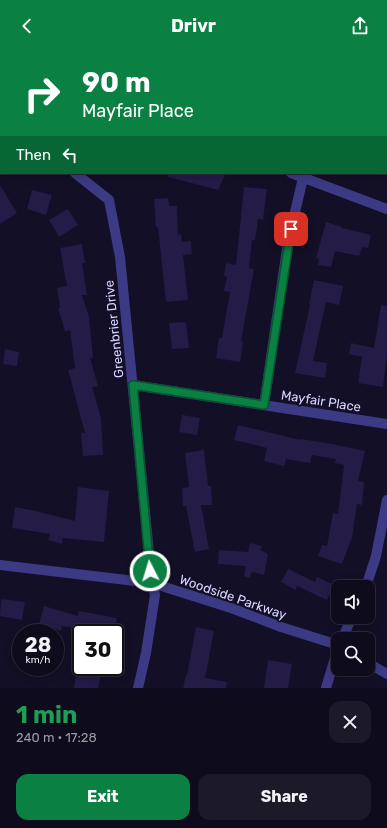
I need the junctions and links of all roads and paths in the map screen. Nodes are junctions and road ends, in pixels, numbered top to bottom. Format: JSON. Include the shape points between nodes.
{"nodes":[{"id":1,"x":77,"y":174,"type":"edge"},
{"id":2,"x":293,"y":174,"type":"edge"},
{"id":3,"x":303,"y":178,"type":"junction"},
{"id":4,"x":387,"y":209,"type":"edge"},
{"id":5,"x":133,"y":385,"type":"junction"},
{"id":6,"x":264,"y":405,"type":"junction"},
{"id":7,"x":387,"y":424,"type":"edge"},
{"id":8,"x":387,"y":500,"type":"edge"},
{"id":9,"x":0,"y":565,"type":"edge"},
{"id":10,"x":368,"y":580,"type":"edge"},
{"id":11,"x":152,"y":583,"type":"junction"},
{"id":12,"x":331,"y":643,"type":"edge"},
{"id":13,"x":375,"y":666,"type":"edge"},
{"id":14,"x":331,"y":671,"type":"edge"},
{"id":15,"x":387,"y":674,"type":"edge"},
{"id":16,"x":138,"y":688,"type":"edge"},
{"id":17,"x":326,"y":688,"type":"edge"}],
"edges":[{"from":1,"to":5,"type":"street","name":"Greenbrier Drive","via":[[109,200],[120,257]]},
{"from":2,"to":3,"type":"street"},
{"from":3,"to":4,"type":"street"},
{"from":3,"to":6,"type":"street","via":[[288,242]]},
{"from":5,"to":6,"type":"street","name":"Mayfair Place"},
{"from":5,"to":11,"type":"street","name":"Greenbrier Drive"},
{"from":6,"to":7,"type":"street","name":"Mayfair Place"},
{"from":8,"to":10,"type":"street","via":[[376,556]]},
{"from":9,"to":11,"type":"street","name":"Woodside Parkway"},
{"from":11,"to":12,"type":"street","name":"Woodside Parkway"},
{"from":11,"to":16,"type":"street","name":"Greenbrier Drive","via":[[155,595]]},
{"from":13,"to":15,"type":"street"},
{"from":14,"to":17,"type":"street"}]}
